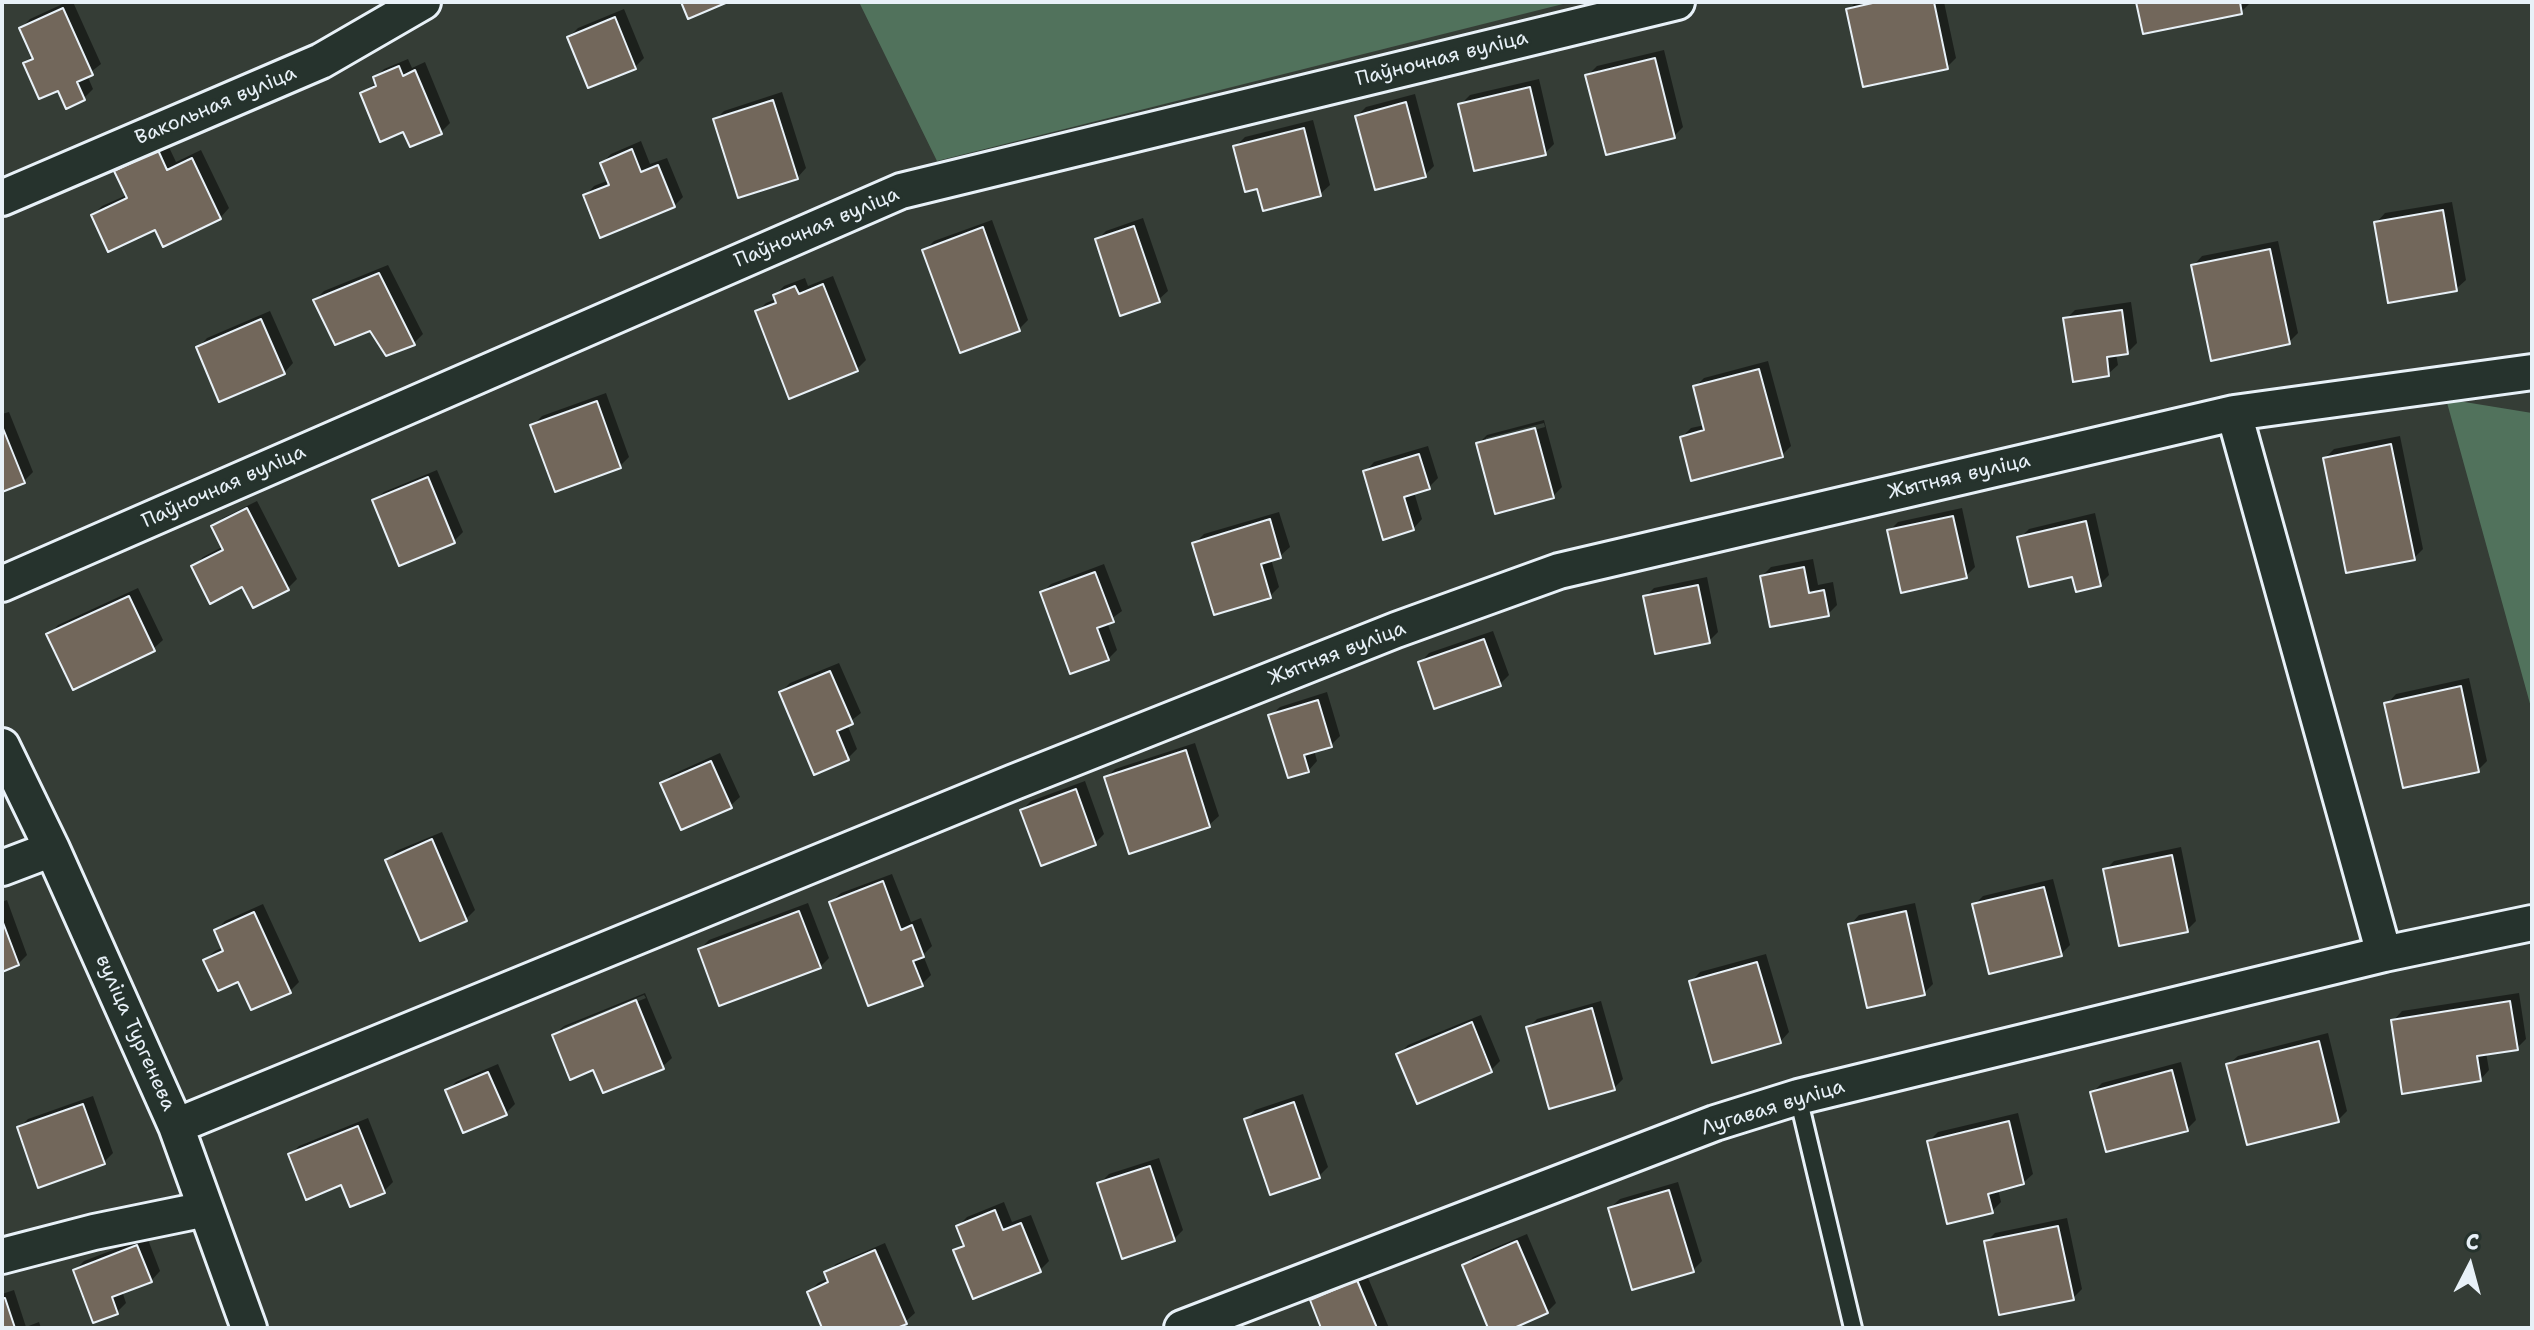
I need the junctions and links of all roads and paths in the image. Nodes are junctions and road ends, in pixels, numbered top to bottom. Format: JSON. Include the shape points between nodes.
{"nodes":[{"id":1,"x":423,"y":2,"type":"edge"},
{"id":2,"x":1677,"y":2,"type":"edge"},
{"id":3,"x":2,"y":198,"type":"edge"},
{"id":4,"x":2532,"y":372,"type":"edge"},
{"id":5,"x":2234,"y":413,"type":"junction"},
{"id":6,"x":2,"y":584,"type":"edge"},
{"id":7,"x":2,"y":746,"type":"edge"},
{"id":8,"x":52,"y":849,"type":"junction"},
{"id":9,"x":2,"y":868,"type":"edge"},
{"id":10,"x":2532,"y":923,"type":"edge"},
{"id":11,"x":2384,"y":954,"type":"junction"},
{"id":12,"x":1798,"y":1097,"type":"junction"},
{"id":13,"x":176,"y":1126,"type":"junction"},
{"id":14,"x":206,"y":1209,"type":"junction"},
{"id":15,"x":2,"y":1256,"type":"edge"},
{"id":16,"x":249,"y":1328,"type":"edge"},
{"id":17,"x":1182,"y":1328,"type":"edge"},
{"id":18,"x":1853,"y":1328,"type":"edge"}],
"edges":[{"from":1,"to":3,"type":"street","name":"Вакольная вуліца","via":[[321,61]]},
{"from":2,"to":6,"type":"street","name":"Паўночная вуліца","via":[[901,191]]},
{"from":4,"to":5,"type":"street","name":"Жытняя вуліца"},
{"from":5,"to":11,"type":"street"},
{"from":5,"to":13,"type":"street","name":"Жытняя вуліца","via":[[1559,571],[1014,782]]},
{"from":7,"to":8,"type":"street","name":"вуліца Тургенева"},
{"from":8,"to":9,"type":"street"},
{"from":8,"to":13,"type":"street","name":"вуліца Тургенева"},
{"from":10,"to":11,"type":"street"},
{"from":11,"to":12,"type":"street","name":"Лугавая вуліца"},
{"from":12,"to":17,"type":"street","name":"Лугавая вуліца","via":[[1715,1123]]},
{"from":12,"to":18,"type":"lane"},
{"from":13,"to":14,"type":"street","name":"вуліца Тургенева"},
{"from":14,"to":15,"type":"street"},
{"from":14,"to":16,"type":"street","name":"вуліца Тургенева"}]}
